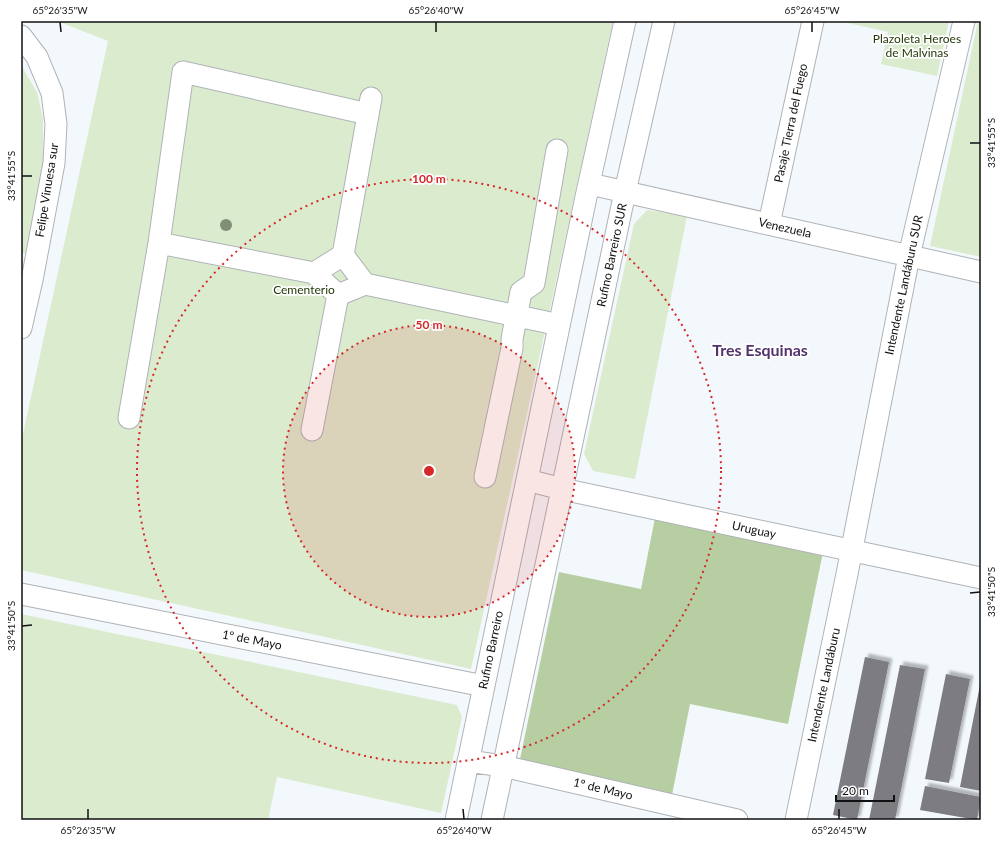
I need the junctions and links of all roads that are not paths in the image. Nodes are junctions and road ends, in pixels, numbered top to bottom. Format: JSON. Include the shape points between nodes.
{"nodes":[{"id":1,"x":625,"y":21,"type":"edge"},
{"id":2,"x":664,"y":21,"type":"edge"},
{"id":3,"x":813,"y":21,"type":"edge"},
{"id":4,"x":964,"y":21,"type":"edge"},
{"id":5,"x":21,"y":36,"type":"edge"},
{"id":6,"x":556,"y":150,"type":"dead end"},
{"id":7,"x":590,"y":184,"type":"junction"},
{"id":8,"x":625,"y":192,"type":"junction"},
{"id":9,"x":769,"y":224,"type":"junction"},
{"id":10,"x":159,"y":243,"type":"junction"},
{"id":11,"x":343,"y":255,"type":"junction"},
{"id":12,"x":909,"y":256,"type":"junction"},
{"id":13,"x":21,"y":263,"type":"edge"},
{"id":14,"x":981,"y":272,"type":"edge"},
{"id":15,"x":314,"y":273,"type":"junction"},
{"id":16,"x":32,"y":280,"type":"junction"},
{"id":17,"x":365,"y":284,"type":"junction"},
{"id":18,"x":338,"y":295,"type":"junction"},
{"id":19,"x":516,"y":316,"type":"junction"},
{"id":20,"x":559,"y":326,"type":"junction"},
{"id":21,"x":21,"y":328,"type":"edge"},
{"id":22,"x":129,"y":418,"type":"dead end"},
{"id":23,"x":312,"y":430,"type":"dead end"},
{"id":24,"x":485,"y":477,"type":"dead end"},
{"id":25,"x":527,"y":480,"type":"junction"},
{"id":26,"x":562,"y":489,"type":"junction"},
{"id":27,"x":851,"y":550,"type":"junction"},
{"id":28,"x":981,"y":578,"type":"edge"},
{"id":29,"x":21,"y":594,"type":"edge"},
{"id":30,"x":484,"y":686,"type":"junction"},
{"id":31,"x":468,"y":761,"type":"junction"},
{"id":32,"x":503,"y":766,"type":"junction"},
{"id":33,"x":456,"y":820,"type":"edge"},
{"id":34,"x":492,"y":820,"type":"edge"},
{"id":35,"x":737,"y":820,"type":"edge"},
{"id":36,"x":796,"y":820,"type":"edge"}],
"edges":[{"from":1,"to":7,"type":"street"},
{"from":2,"to":8,"type":"street","name":"Rufino Barreiro SUR"},
{"from":3,"to":9,"type":"street","name":"Pasaje Tierra del Fuego"},
{"from":4,"to":12,"type":"street","name":"Intendente Landáburu SUR"},
{"from":5,"to":16,"type":"street","name":"Felipe Vinuesa sur","via":[[37,57],[52,93],[56,124],[54,163]]},
{"from":6,"to":19,"type":"street","via":[[534,283],[521,292]]},
{"from":7,"to":8,"type":"street","name":"Venezuela"},
{"from":7,"to":20,"type":"street"},
{"from":8,"to":9,"type":"street","name":"Venezuela"},
{"from":8,"to":26,"type":"street","name":"Rufino Barreiro SUR"},
{"from":9,"to":12,"type":"street","name":"Venezuela"},
{"from":10,"to":11,"type":"street","via":[[183,72],[370,106]]},
{"from":10,"to":15,"type":"street"},
{"from":10,"to":22,"type":"street"},
{"from":11,"to":15,"type":"street"},
{"from":11,"to":17,"type":"street"},
{"from":12,"to":14,"type":"street","name":"Venezuela"},
{"from":12,"to":27,"type":"street","name":"Intendente Landáburu SUR"},
{"from":13,"to":16,"type":"street"},
{"from":15,"to":18,"type":"street"},
{"from":16,"to":21,"type":"street","name":"Felipe Vinuesa sur"},
{"from":17,"to":18,"type":"street"},
{"from":17,"to":19,"type":"street"},
{"from":18,"to":23,"type":"street"},
{"from":19,"to":20,"type":"street"},
{"from":19,"to":24,"type":"street","via":[[512,348]]},
{"from":20,"to":25,"type":"street"},
{"from":25,"to":26,"type":"street","name":"Uruguay"},
{"from":25,"to":30,"type":"street","name":"Rufino Barreiro"},
{"from":26,"to":27,"type":"street","name":"Uruguay"},
{"from":26,"to":32,"type":"street"},
{"from":27,"to":28,"type":"street","name":"Uruguay"},
{"from":27,"to":36,"type":"street","name":"Intendente Landáburu"},
{"from":29,"to":30,"type":"street","name":"1º de Mayo"},
{"from":30,"to":31,"type":"street","name":"Rufino Barreiro"},
{"from":31,"to":32,"type":"street","name":"1º de Mayo"},
{"from":31,"to":33,"type":"street","name":"Rufino Barreiro"},
{"from":32,"to":34,"type":"street"},
{"from":32,"to":35,"type":"street","name":"1º de Mayo"}]}
